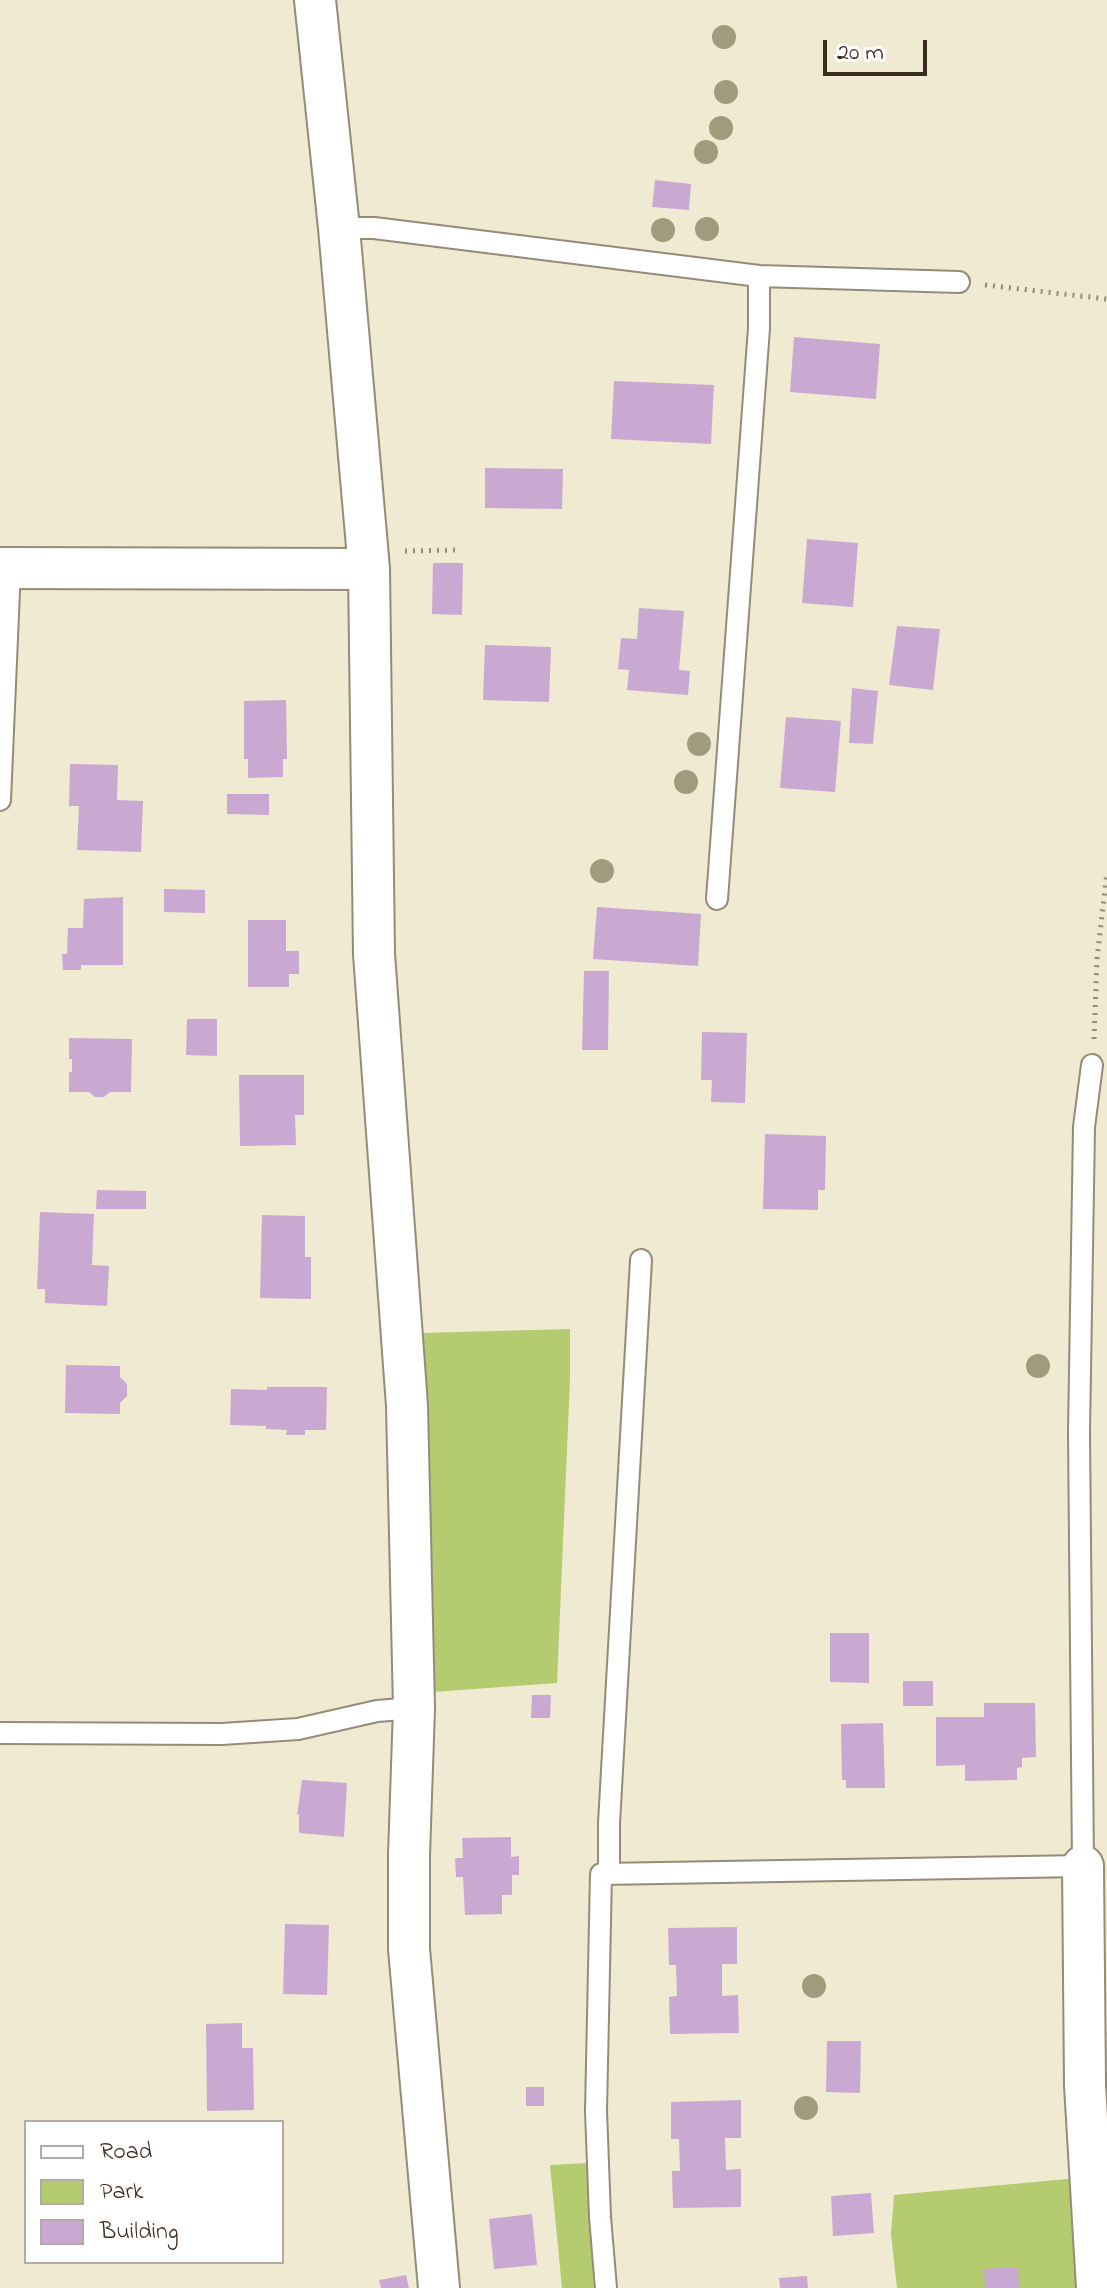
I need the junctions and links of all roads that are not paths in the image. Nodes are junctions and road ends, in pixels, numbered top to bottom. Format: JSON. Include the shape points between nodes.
{"nodes":[{"id":1,"x":315,"y":0,"type":"edge"},
{"id":2,"x":339,"y":228,"type":"junction"},
{"id":3,"x":759,"y":276,"type":"junction"},
{"id":4,"x":959,"y":282,"type":"road end"},
{"id":5,"x":369,"y":561,"type":"junction"},
{"id":6,"x":5,"y":568,"type":"edge"},
{"id":7,"x":0,"y":800,"type":"edge"},
{"id":8,"x":717,"y":899,"type":"dead end"},
{"id":9,"x":1092,"y":1065,"type":"road end"},
{"id":10,"x":641,"y":1260,"type":"dead end"},
{"id":11,"x":414,"y":1708,"type":"junction"},
{"id":12,"x":0,"y":1733,"type":"edge"},
{"id":13,"x":1083,"y":1866,"type":"junction"},
{"id":14,"x":609,"y":1874,"type":"junction"},
{"id":15,"x":1096,"y":2086,"type":"edge"},
{"id":16,"x":439,"y":2288,"type":"edge"},
{"id":17,"x":606,"y":2288,"type":"edge"},
{"id":18,"x":1097,"y":2288,"type":"edge"}],
"edges":[{"from":1,"to":2,"type":"street"},
{"from":2,"to":3,"type":"lane"},
{"from":2,"to":5,"type":"street"},
{"from":3,"to":4,"type":"lane"},
{"from":3,"to":8,"type":"lane"},
{"from":5,"to":6,"type":"street"},
{"from":5,"to":11,"type":"street","via":[[372,888],[407,1406]]},
{"from":6,"to":7,"type":"lane"},
{"from":9,"to":13,"type":"lane","via":[[1084,1127],[1079,1432]]},
{"from":10,"to":14,"type":"lane"},
{"from":11,"to":12,"type":"lane","via":[[298,1729],[222,1734]]},
{"from":11,"to":16,"type":"street","via":[[409,1949]]},
{"from":13,"to":14,"type":"lane"},
{"from":13,"to":15,"type":"street"},
{"from":14,"to":17,"type":"lane","via":[[601,1874],[596,2111]]},
{"from":15,"to":18,"type":"street"}]}
